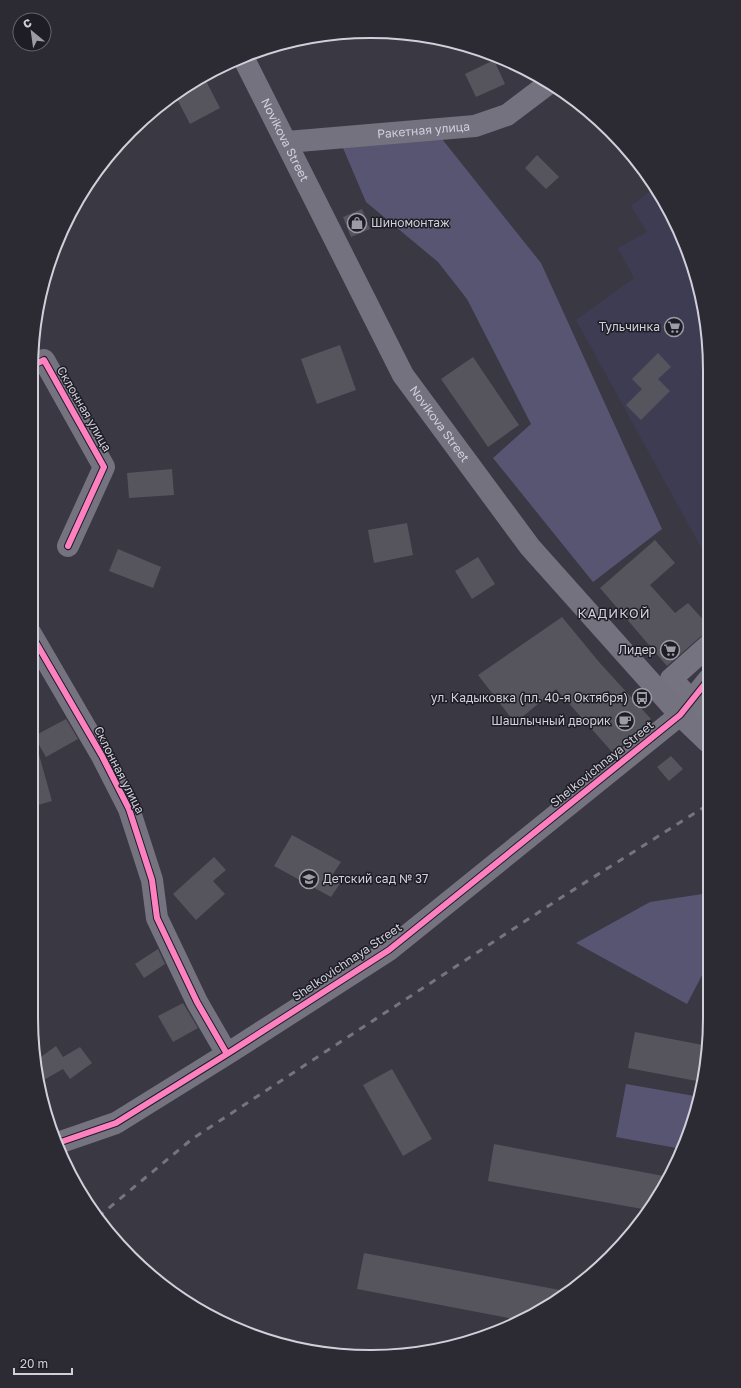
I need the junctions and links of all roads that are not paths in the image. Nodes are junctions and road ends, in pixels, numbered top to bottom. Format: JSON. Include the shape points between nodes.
{"nodes":[{"id":1,"x":246,"y":62,"type":"edge"},
{"id":2,"x":544,"y":87,"type":"edge"},
{"id":3,"x":287,"y":142,"type":"junction"},
{"id":4,"x":38,"y":363,"type":"edge"},
{"id":5,"x":68,"y":546,"type":"dead end"},
{"id":6,"x":38,"y":646,"type":"edge"},
{"id":7,"x":703,"y":650,"type":"edge"},
{"id":8,"x":703,"y":686,"type":"edge"},
{"id":9,"x":686,"y":708,"type":"junction"},
{"id":10,"x":703,"y":715,"type":"edge"},
{"id":11,"x":703,"y":734,"type":"edge"},
{"id":12,"x":227,"y":1054,"type":"junction"},
{"id":13,"x":62,"y":1142,"type":"edge"}],
"edges":[{"from":1,"to":3,"type":"main road","name":"Novikova Street"},
{"from":2,"to":3,"type":"main road","name":"Ракетная улица","via":[[507,115],[475,126]]},
{"from":3,"to":9,"type":"main road","name":"Novikova Street","via":[[403,375],[530,547]]},
{"from":4,"to":5,"type":"street","name":"Склонная улица","via":[[44,360],[104,467]]},
{"from":6,"to":12,"type":"street","name":"Склонная улица","via":[[102,756],[129,809],[152,880],[158,918],[197,1002]]},
{"from":7,"to":9,"type":"street","via":[[671,679]]},
{"from":8,"to":9,"type":"street","name":"Shelkovichnaya Street"},
{"from":9,"to":10,"type":"street"},
{"from":9,"to":11,"type":"main road","name":"Novikova Street"},
{"from":9,"to":12,"type":"street","name":"Shelkovichnaya Street","via":[[389,950]]},
{"from":12,"to":13,"type":"street","name":"Shelkovichnaya Street","via":[[116,1123]]}]}
